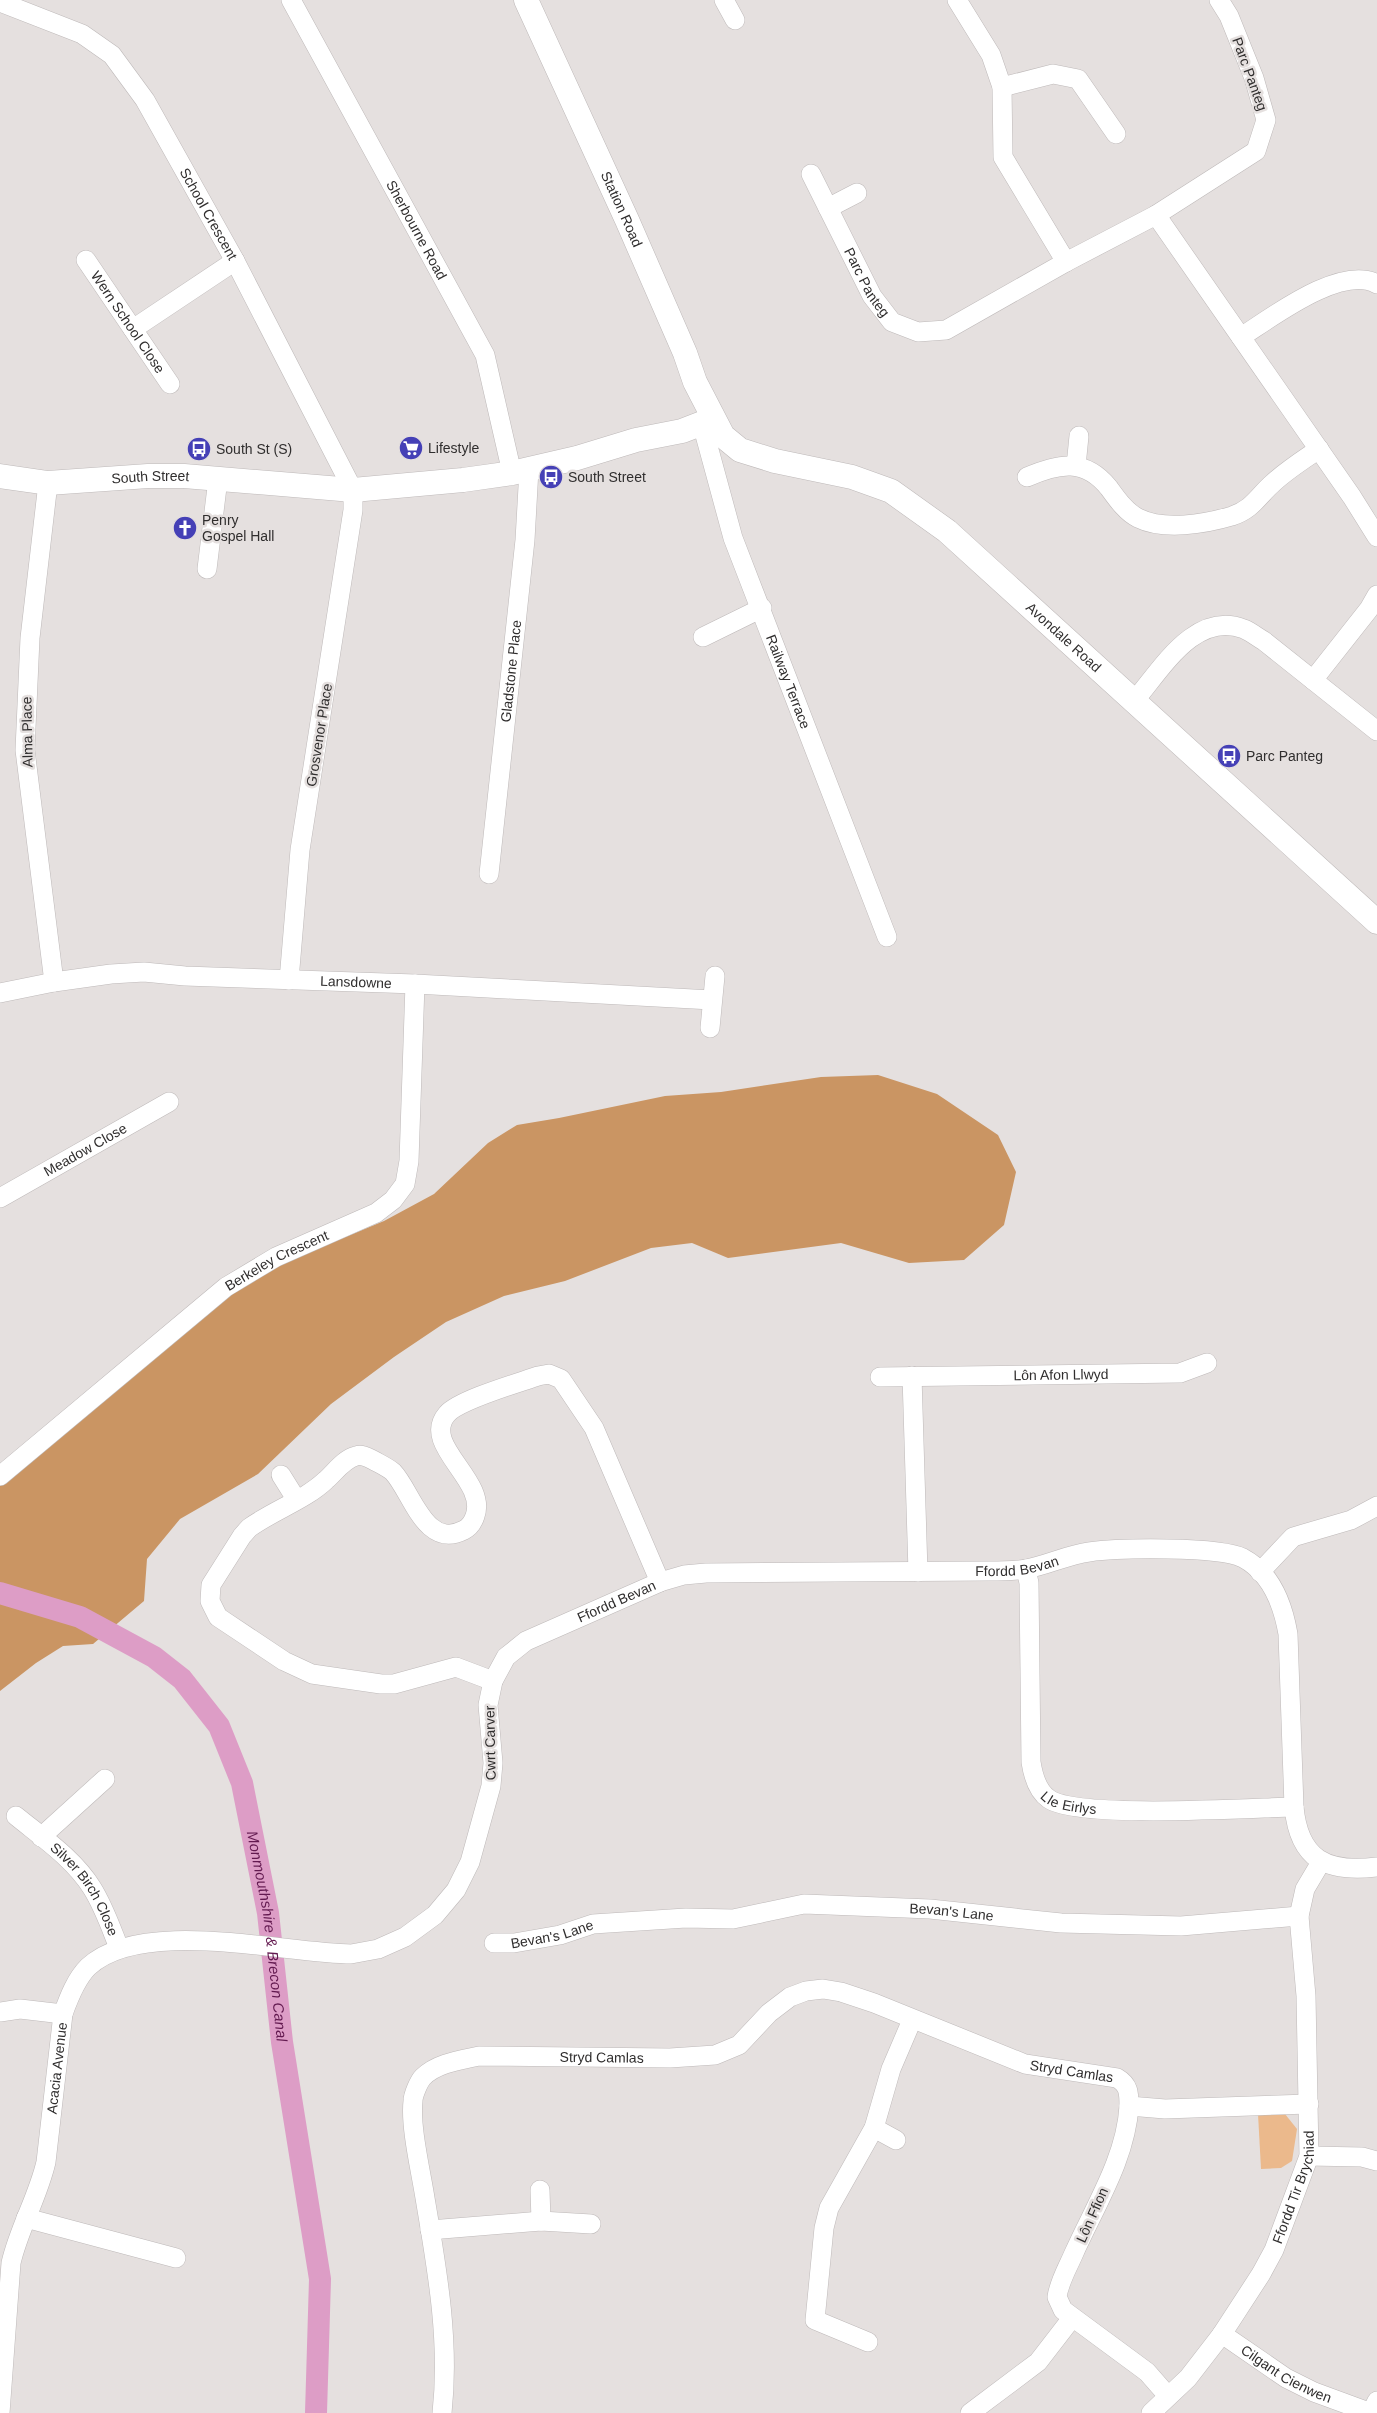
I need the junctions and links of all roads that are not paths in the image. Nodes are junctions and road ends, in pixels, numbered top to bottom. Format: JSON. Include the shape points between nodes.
{"nodes":[{"id":1,"x":291,"y":0,"type":"edge"},
{"id":2,"x":526,"y":0,"type":"edge"},
{"id":3,"x":724,"y":0,"type":"edge"},
{"id":4,"x":957,"y":0,"type":"edge"},
{"id":5,"x":1219,"y":0,"type":"edge"},
{"id":6,"x":0,"y":2,"type":"edge"},
{"id":7,"x":735,"y":20,"type":"dead end"},
{"id":8,"x":1002,"y":87,"type":"junction"},
{"id":9,"x":1116,"y":134,"type":"dead end"},
{"id":10,"x":811,"y":174,"type":"dead end"},
{"id":11,"x":857,"y":193,"type":"dead end"},
{"id":12,"x":828,"y":208,"type":"junction"},
{"id":13,"x":1156,"y":215,"type":"junction"},
{"id":14,"x":86,"y":260,"type":"dead end"},
{"id":15,"x":236,"y":261,"type":"junction"},
{"id":16,"x":1066,"y":262,"type":"junction"},
{"id":17,"x":1377,"y":284,"type":"edge"},
{"id":18,"x":133,"y":329,"type":"junction"},
{"id":19,"x":1241,"y":337,"type":"junction"},
{"id":20,"x":170,"y":384,"type":"dead end"},
{"id":21,"x":708,"y":421,"type":"junction"},
{"id":22,"x":1079,"y":436,"type":"dead end"},
{"id":23,"x":1319,"y":449,"type":"junction"},
{"id":24,"x":1076,"y":466,"type":"junction"},
{"id":25,"x":520,"y":471,"type":"junction"},
{"id":26,"x":0,"y":476,"type":"edge"},
{"id":27,"x":1027,"y":477,"type":"dead end"},
{"id":28,"x":218,"y":479,"type":"junction"},
{"id":29,"x":48,"y":483,"type":"junction"},
{"id":30,"x":353,"y":490,"type":"junction"},
{"id":31,"x":1377,"y":537,"type":"edge"},
{"id":32,"x":207,"y":569,"type":"dead end"},
{"id":33,"x":1377,"y":595,"type":"edge"},
{"id":34,"x":762,"y":608,"type":"junction"},
{"id":35,"x":703,"y":637,"type":"dead end"},
{"id":36,"x":1313,"y":680,"type":"junction"},
{"id":37,"x":1135,"y":700,"type":"junction"},
{"id":38,"x":1377,"y":731,"type":"edge"},
{"id":39,"x":489,"y":874,"type":"dead end"},
{"id":40,"x":1377,"y":922,"type":"edge"},
{"id":41,"x":887,"y":937,"type":"dead end"},
{"id":42,"x":714,"y":976,"type":"dead end"},
{"id":43,"x":288,"y":980,"type":"junction"},
{"id":44,"x":54,"y":982,"type":"junction"},
{"id":45,"x":414,"y":984,"type":"junction"},
{"id":46,"x":0,"y":993,"type":"edge"},
{"id":47,"x":712,"y":1000,"type":"junction"},
{"id":48,"x":710,"y":1028,"type":"dead end"},
{"id":49,"x":169,"y":1102,"type":"dead end"},
{"id":50,"x":0,"y":1198,"type":"edge"},
{"id":51,"x":1207,"y":1363,"type":"dead end"},
{"id":52,"x":880,"y":1376,"type":"dead end"},
{"id":53,"x":912,"y":1376,"type":"junction"},
{"id":54,"x":281,"y":1475,"type":"dead end"},
{"id":55,"x":0,"y":1476,"type":"edge"},
{"id":56,"x":296,"y":1500,"type":"junction"},
{"id":57,"x":1374,"y":1514,"type":"edge"},
{"id":58,"x":1026,"y":1569,"type":"junction"},
{"id":59,"x":918,"y":1572,"type":"junction"},
{"id":60,"x":1260,"y":1572,"type":"junction"},
{"id":61,"x":660,"y":1582,"type":"junction"},
{"id":62,"x":492,"y":1681,"type":"junction"},
{"id":63,"x":105,"y":1779,"type":"dead end"},
{"id":64,"x":1294,"y":1807,"type":"junction"},
{"id":65,"x":16,"y":1816,"type":"dead end"},
{"id":66,"x":42,"y":1837,"type":"junction"},
{"id":67,"x":1320,"y":1862,"type":"junction"},
{"id":68,"x":1377,"y":1867,"type":"edge"},
{"id":69,"x":1299,"y":1916,"type":"junction"},
{"id":70,"x":494,"y":1943,"type":"dead end"},
{"id":71,"x":119,"y":1948,"type":"junction"},
{"id":72,"x":326,"y":1954,"type":"joint"},
{"id":73,"x":0,"y":2012,"type":"edge"},
{"id":74,"x":63,"y":2014,"type":"junction"},
{"id":75,"x":912,"y":2020,"type":"junction"},
{"id":76,"x":1309,"y":2104,"type":"junction"},
{"id":77,"x":1128,"y":2106,"type":"junction"},
{"id":78,"x":874,"y":2128,"type":"junction"},
{"id":79,"x":896,"y":2140,"type":"dead end"},
{"id":80,"x":1309,"y":2156,"type":"junction"},
{"id":81,"x":1377,"y":2161,"type":"edge"},
{"id":82,"x":540,"y":2190,"type":"dead end"},
{"id":83,"x":26,"y":2218,"type":"junction"},
{"id":84,"x":540,"y":2221,"type":"junction"},
{"id":85,"x":591,"y":2224,"type":"dead end"},
{"id":86,"x":430,"y":2230,"type":"junction"},
{"id":87,"x":176,"y":2258,"type":"dead end"},
{"id":88,"x":1072,"y":2318,"type":"junction"},
{"id":89,"x":1222,"y":2334,"type":"junction"},
{"id":90,"x":868,"y":2342,"type":"dead end"},
{"id":91,"x":2,"y":2392,"type":"edge"},
{"id":92,"x":1168,"y":2396,"type":"junction"},
{"id":93,"x":1377,"y":2401,"type":"edge"},
{"id":94,"x":0,"y":2413,"type":"edge"},
{"id":95,"x":442,"y":2413,"type":"edge"},
{"id":96,"x":970,"y":2413,"type":"edge"},
{"id":97,"x":1151,"y":2413,"type":"edge"}],
"edges":[{"from":1,"to":25,"type":"street","name":"Sherbourne Road","via":[[485,355]]},
{"from":2,"to":21,"type":"street","name":"Station Road","via":[[686,353]]},
{"from":3,"to":7,"type":"street"},
{"from":4,"to":8,"type":"street","via":[[991,55]]},
{"from":5,"to":13,"type":"street","name":"Parc Panteg","via":[[1229,16],[1254,78],[1266,120],[1256,151]]},
{"from":6,"to":15,"type":"street","name":"School Crescent","via":[[82,34],[112,55],[145,100]]},
{"from":8,"to":9,"type":"street","via":[[1054,74],[1078,80]]},
{"from":8,"to":16,"type":"street","via":[[1003,157]]},
{"from":10,"to":12,"type":"street","name":"Parc Panteg"},
{"from":11,"to":12,"type":"street"},
{"from":12,"to":16,"type":"street","name":"Parc Panteg","via":[[872,296],[892,322],[918,332],[946,330]]},
{"from":13,"to":16,"type":"street","name":"Parc Panteg"},
{"from":13,"to":19,"type":"street"},
{"from":14,"to":18,"type":"street","name":"Wern School Close"},
{"from":15,"to":18,"type":"street"},
{"from":15,"to":30,"type":"street","name":"School Crescent"},
{"from":17,"to":19,"type":"street","via":[[1347,280],[1316,290]]},
{"from":18,"to":20,"type":"street","name":"Wern School Close"},
{"from":19,"to":23,"type":"street"},
{"from":21,"to":25,"type":"street","name":"South Street","via":[[682,431]]},
{"from":21,"to":34,"type":"street","name":"Railway Terrace","via":[[733,538]]},
{"from":21,"to":37,"type":"street","name":"Avondale Road","via":[[740,450],[852,477],[891,491],[947,531]]},
{"from":22,"to":24,"type":"street"},
{"from":23,"to":24,"type":"street","via":[[1283,474],[1256,504],[1233,516],[1179,526],[1159,525],[1138,518],[1088,469]]},
{"from":23,"to":31,"type":"street"},
{"from":24,"to":27,"type":"street","via":[[1049,467]]},
{"from":25,"to":30,"type":"street","name":"South Street"},
{"from":25,"to":39,"type":"street","name":"Gladstone Place","via":[[526,540]]},
{"from":26,"to":29,"type":"street","name":"South Street"},
{"from":28,"to":29,"type":"street","name":"South Street","via":[[148,476]]},
{"from":28,"to":30,"type":"street","name":"South Street"},
{"from":28,"to":32,"type":"street"},
{"from":29,"to":44,"type":"street","name":"Alma Place","via":[[30,638],[25,750]]},
{"from":30,"to":43,"type":"street","name":"Grosvenor Place","via":[[353,510],[300,850]]},
{"from":33,"to":36,"type":"street"},
{"from":34,"to":35,"type":"street"},
{"from":34,"to":41,"type":"street","name":"Railway Terrace"},
{"from":36,"to":37,"type":"street","via":[[1264,641],[1243,629],[1226,626],[1205,629],[1185,641]]},
{"from":36,"to":38,"type":"street"},
{"from":37,"to":40,"type":"street","name":"Avondale Road"},
{"from":42,"to":47,"type":"street"},
{"from":43,"to":44,"type":"street","name":"Lansdowne","via":[[144,972]]},
{"from":43,"to":45,"type":"street","name":"Lansdowne"},
{"from":44,"to":46,"type":"street","name":"Lansdowne"},
{"from":45,"to":47,"type":"street","name":"Lansdowne"},
{"from":45,"to":55,"type":"street","name":"Berkeley Crescent","via":[[409,1162],[404,1184],[393,1200],[376,1213],[276,1256],[226,1288]]},
{"from":47,"to":48,"type":"street"},
{"from":49,"to":50,"type":"street","name":"Meadow Close"},
{"from":51,"to":53,"type":"street","name":"Lôn Afon Llwyd","via":[[1180,1373]]},
{"from":52,"to":53,"type":"street","name":"Lôn Afon Llwyd"},
{"from":53,"to":59,"type":"street"},
{"from":54,"to":56,"type":"street"},
{"from":56,"to":61,"type":"street","via":[[314,1490],[350,1458],[361,1455],[392,1471],[420,1516],[431,1527],[448,1534],[462,1531],[472,1523],[476,1503],[469,1481],[443,1441],[443,1419],[458,1406],[538,1376],[556,1376],[569,1388],[594,1428]]},
{"from":56,"to":62,"type":"street","via":[[259,1521],[242,1536],[211,1585],[210,1601],[218,1617],[284,1661],[312,1674],[394,1684],[456,1667]]},
{"from":57,"to":60,"type":"street","via":[[1293,1537]]},
{"from":58,"to":59,"type":"street","name":"Ffordd Bevan"},
{"from":58,"to":60,"type":"street","name":"Ffordd Bevan","via":[[1089,1552],[1203,1550],[1243,1558]]},
{"from":58,"to":64,"type":"street","name":"Lle Eirlys","via":[[1029,1584],[1031,1762],[1036,1782],[1049,1799],[1103,1810]]},
{"from":59,"to":61,"type":"street","name":"Ffordd Bevan","via":[[706,1573]]},
{"from":60,"to":64,"type":"street","name":"Ffordd Bevan","via":[[1276,1593],[1286,1620]]},
{"from":61,"to":62,"type":"street","name":"Ffordd Bevan","via":[[526,1641],[506,1657]]},
{"from":62,"to":72,"type":"street","name":"Cwrt Carver","via":[[488,1705],[494,1763],[491,1786],[470,1862],[456,1890],[435,1915],[405,1937],[378,1949]]},
{"from":63,"to":66,"type":"street","name":"Silver Birch Close"},
{"from":64,"to":67,"type":"street","name":"Ffordd Bevan","via":[[1299,1833]]},
{"from":65,"to":66,"type":"street","name":"Silver Birch Close"},
{"from":66,"to":71,"type":"street","name":"Silver Birch Close","via":[[74,1866],[92,1888]]},
{"from":67,"to":68,"type":"street","via":[[1340,1868]]},
{"from":67,"to":69,"type":"street","via":[[1305,1889]]},
{"from":69,"to":70,"type":"street","name":"Bevan's Lane","via":[[1181,1926],[1061,1923],[930,1909],[804,1904],[733,1919],[686,1918],[592,1924],[514,1943]]},
{"from":69,"to":76,"type":"street","name":"Ffordd Tir Brychiad","via":[[1306,1996]]},
{"from":71,"to":72,"type":"street","name":"Acacia Avenue","via":[[176,1940]]},
{"from":71,"to":74,"type":"street","name":"Acacia Avenue","via":[[87,1968],[71,1992]]},
{"from":73,"to":74,"type":"street","via":[[20,2010]]},
{"from":74,"to":83,"type":"street","name":"Acacia Avenue","via":[[46,2162]]},
{"from":75,"to":77,"type":"street","name":"Stryd Camlas","via":[[1024,2064],[1117,2078],[1129,2091]]},
{"from":75,"to":78,"type":"street","via":[[891,2069]]},
{"from":75,"to":86,"type":"street","name":"Stryd Camlas","via":[[841,1992],[806,1991],[790,1996],[778,2005],[739,2045],[714,2055],[670,2058],[479,2056],[436,2068],[422,2078],[412,2100]]},
{"from":76,"to":77,"type":"street","via":[[1165,2109]]},
{"from":76,"to":80,"type":"street","name":"Ffordd Tir Brychiad"},
{"from":77,"to":88,"type":"street","name":"Lôn Ffion","via":[[1128,2124],[1121,2150],[1058,2292],[1060,2306]]},
{"from":78,"to":79,"type":"street"},
{"from":78,"to":90,"type":"street","via":[[829,2208],[815,2320]]},
{"from":80,"to":81,"type":"street","via":[[1362,2157]]},
{"from":80,"to":89,"type":"street","name":"Ffordd Tir Brychiad","via":[[1274,2250]]},
{"from":82,"to":84,"type":"street"},
{"from":83,"to":87,"type":"street"},
{"from":83,"to":91,"type":"street","name":"Acacia Avenue","via":[[11,2263]]},
{"from":84,"to":85,"type":"street"},
{"from":84,"to":86,"type":"street"},
{"from":86,"to":95,"type":"street","name":"Stryd Camlas","via":[[444,2340]]},
{"from":88,"to":92,"type":"street","name":"Lôn Ffion","via":[[1147,2372]]},
{"from":88,"to":96,"type":"street","via":[[1038,2362]]},
{"from":89,"to":92,"type":"street","name":"Ffordd Tir Brychiad","via":[[1188,2378]]},
{"from":89,"to":93,"type":"street","name":"Cilgant Cienwen","via":[[1286,2378],[1314,2392],[1371,2413]]},
{"from":91,"to":94,"type":"street","name":"Acacia Avenue"},
{"from":92,"to":97,"type":"street","name":"Ffordd Tir Brychiad"}]}
